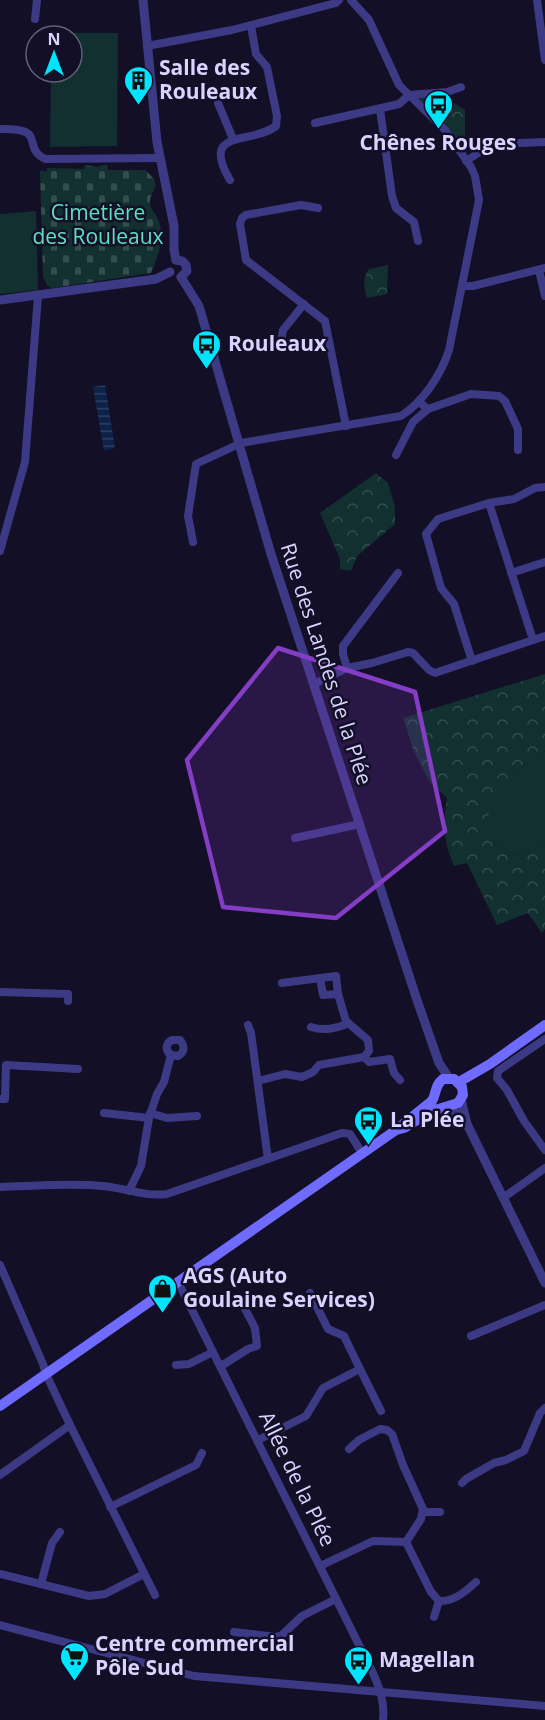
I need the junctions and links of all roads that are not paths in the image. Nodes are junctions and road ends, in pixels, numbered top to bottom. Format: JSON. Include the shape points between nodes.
{"nodes":[{"id":1,"x":37,"y":0,"type":"edge"},
{"id":2,"x":143,"y":0,"type":"edge"},
{"id":3,"x":339,"y":0,"type":"edge"},
{"id":4,"x":351,"y":0,"type":"edge"},
{"id":5,"x":537,"y":0,"type":"edge"},
{"id":6,"x":35,"y":19,"type":"dead end"},
{"id":7,"x":251,"y":26,"type":"junction"},
{"id":8,"x":147,"y":46,"type":"junction"},
{"id":9,"x":545,"y":60,"type":"edge"},
{"id":10,"x":461,"y":87,"type":"dead end"},
{"id":11,"x":410,"y":95,"type":"junction"},
{"id":12,"x":218,"y":103,"type":"dead end"},
{"id":13,"x":380,"y":109,"type":"junction"},
{"id":14,"x":315,"y":123,"type":"dead end"},
{"id":15,"x":0,"y":129,"type":"edge"},
{"id":16,"x":233,"y":139,"type":"junction"},
{"id":17,"x":545,"y":142,"type":"edge"},
{"id":18,"x":159,"y":158,"type":"junction"},
{"id":19,"x":466,"y":160,"type":"junction"},
{"id":20,"x":230,"y":180,"type":"dead end"},
{"id":21,"x":318,"y":208,"type":"dead end"},
{"id":22,"x":418,"y":241,"type":"dead end"},
{"id":23,"x":176,"y":260,"type":"junction"},
{"id":24,"x":543,"y":267,"type":"edge"},
{"id":25,"x":170,"y":272,"type":"junction"},
{"id":26,"x":182,"y":277,"type":"junction"},
{"id":27,"x":462,"y":286,"type":"junction"},
{"id":28,"x":38,"y":296,"type":"junction"},
{"id":29,"x":545,"y":296,"type":"edge"},
{"id":30,"x":0,"y":300,"type":"edge"},
{"id":31,"x":304,"y":304,"type":"junction"},
{"id":32,"x":280,"y":348,"type":"dead end"},
{"id":33,"x":419,"y":402,"type":"junction"},
{"id":34,"x":428,"y":409,"type":"junction"},
{"id":35,"x":346,"y":426,"type":"junction"},
{"id":36,"x":238,"y":445,"type":"junction"},
{"id":37,"x":518,"y":450,"type":"dead end"},
{"id":38,"x":396,"y":455,"type":"dead end"},
{"id":39,"x":545,"y":487,"type":"edge"},
{"id":40,"x":489,"y":503,"type":"junction"},
{"id":41,"x":193,"y":542,"type":"dead end"},
{"id":42,"x":0,"y":551,"type":"edge"},
{"id":43,"x":545,"y":562,"type":"edge"},
{"id":44,"x":398,"y":573,"type":"dead end"},
{"id":45,"x":511,"y":573,"type":"junction"},
{"id":46,"x":545,"y":636,"type":"edge"},
{"id":47,"x":533,"y":640,"type":"junction"},
{"id":48,"x":472,"y":661,"type":"junction"},
{"id":49,"x":347,"y":668,"type":"junction"},
{"id":50,"x":314,"y":684,"type":"junction"},
{"id":51,"x":360,"y":824,"type":"junction"},
{"id":52,"x":295,"y":838,"type":"dead end"},
{"id":53,"x":320,"y":978,"type":"junction"},
{"id":54,"x":282,"y":983,"type":"dead end"},
{"id":55,"x":0,"y":992,"type":"edge"},
{"id":56,"x":338,"y":994,"type":"junction"},
{"id":57,"x":68,"y":1001,"type":"dead end"},
{"id":58,"x":348,"y":1023,"type":"junction"},
{"id":59,"x":248,"y":1025,"type":"dead end"},
{"id":60,"x":545,"y":1025,"type":"edge"},
{"id":61,"x":311,"y":1027,"type":"dead end"},
{"id":62,"x":545,"y":1039,"type":"edge"},
{"id":63,"x":171,"y":1056,"type":"dead end"},
{"id":64,"x":364,"y":1057,"type":"junction"},
{"id":65,"x":78,"y":1069,"type":"dead end"},
{"id":66,"x":400,"y":1080,"type":"dead end"},
{"id":67,"x":258,"y":1082,"type":"junction"},
{"id":68,"x":452,"y":1082,"type":"junction"},
{"id":69,"x":435,"y":1096,"type":"junction"},
{"id":70,"x":0,"y":1099,"type":"edge"},
{"id":71,"x":461,"y":1099,"type":"junction"},
{"id":72,"x":448,"y":1106,"type":"junction"},
{"id":73,"x":104,"y":1113,"type":"dead end"},
{"id":74,"x":150,"y":1115,"type":"junction"},
{"id":75,"x":196,"y":1116,"type":"dead end"},
{"id":76,"x":467,"y":1124,"type":"junction"},
{"id":77,"x":396,"y":1130,"type":"junction"},
{"id":78,"x":545,"y":1150,"type":"edge"},
{"id":79,"x":362,"y":1153,"type":"junction"},
{"id":80,"x":268,"y":1159,"type":"junction"},
{"id":81,"x":545,"y":1168,"type":"edge"},
{"id":82,"x":0,"y":1187,"type":"edge"},
{"id":83,"x":129,"y":1191,"type":"junction"},
{"id":84,"x":502,"y":1198,"type":"junction"},
{"id":85,"x":0,"y":1265,"type":"edge"},
{"id":86,"x":178,"y":1282,"type":"junction"},
{"id":87,"x":545,"y":1283,"type":"edge"},
{"id":88,"x":310,"y":1293,"type":"dead end"},
{"id":89,"x":545,"y":1305,"type":"edge"},
{"id":90,"x":245,"y":1309,"type":"dead end"},
{"id":91,"x":471,"y":1336,"type":"dead end"},
{"id":92,"x":213,"y":1352,"type":"junction"},
{"id":93,"x":177,"y":1365,"type":"dead end"},
{"id":94,"x":221,"y":1366,"type":"junction"},
{"id":95,"x":360,"y":1369,"type":"junction"},
{"id":96,"x":46,"y":1374,"type":"junction"},
{"id":97,"x":0,"y":1407,"type":"edge"},
{"id":98,"x":545,"y":1408,"type":"edge"},
{"id":99,"x":381,"y":1411,"type":"dead end"},
{"id":100,"x":70,"y":1425,"type":"junction"},
{"id":101,"x":258,"y":1440,"type":"junction"},
{"id":102,"x":350,"y":1449,"type":"dead end"},
{"id":103,"x":201,"y":1454,"type":"dead end"},
{"id":104,"x":208,"y":1461,"type":"dead end"},
{"id":105,"x":196,"y":1465,"type":"junction"},
{"id":106,"x":0,"y":1474,"type":"edge"},
{"id":107,"x":462,"y":1483,"type":"dead end"},
{"id":108,"x":110,"y":1507,"type":"junction"},
{"id":109,"x":423,"y":1512,"type":"junction"},
{"id":110,"x":440,"y":1512,"type":"dead end"},
{"id":111,"x":60,"y":1532,"type":"dead end"},
{"id":112,"x":406,"y":1542,"type":"junction"},
{"id":113,"x":320,"y":1566,"type":"junction"},
{"id":114,"x":0,"y":1574,"type":"edge"},
{"id":115,"x":144,"y":1574,"type":"junction"},
{"id":116,"x":476,"y":1582,"type":"dead end"},
{"id":117,"x":41,"y":1584,"type":"junction"},
{"id":118,"x":155,"y":1595,"type":"dead end"},
{"id":119,"x":336,"y":1599,"type":"junction"},
{"id":120,"x":439,"y":1601,"type":"junction"},
{"id":121,"x":434,"y":1617,"type":"dead end"},
{"id":122,"x":0,"y":1625,"type":"edge"},
{"id":123,"x":234,"y":1632,"type":"dead end"},
{"id":124,"x":381,"y":1692,"type":"junction"},
{"id":125,"x":545,"y":1706,"type":"edge"},
{"id":126,"x":383,"y":1720,"type":"edge"}],
"edges":[{"from":1,"to":6,"type":"street"},
{"from":2,"to":8,"type":"street"},
{"from":3,"to":7,"type":"street"},
{"from":4,"to":11,"type":"street","via":[[369,20],[399,85]]},
{"from":5,"to":9,"type":"street"},
{"from":7,"to":8,"type":"street"},
{"from":7,"to":16,"type":"street","via":[[256,54],[267,67],[276,126],[268,133]]},
{"from":8,"to":18,"type":"street"},
{"from":10,"to":11,"type":"street"},
{"from":11,"to":13,"type":"street","via":[[399,104]]},
{"from":11,"to":19,"type":"street","via":[[445,130]]},
{"from":12,"to":16,"type":"street"},
{"from":13,"to":14,"type":"street"},
{"from":13,"to":22,"type":"street","via":[[392,196],[396,208],[414,222]]},
{"from":15,"to":18,"type":"street","via":[[25,130],[31,135],[36,153],[45,159]]},
{"from":16,"to":20,"type":"street","via":[[223,145],[220,153]]},
{"from":17,"to":19,"type":"street","via":[[492,144]]},
{"from":18,"to":23,"type":"street","via":[[174,226]]},
{"from":19,"to":27,"type":"street","via":[[475,176],[479,200]]},
{"from":21,"to":31,"type":"street","via":[[301,205],[246,214],[240,224],[246,260]]},
{"from":23,"to":25,"type":"street"},
{"from":23,"to":26,"type":"street","via":[[187,268]]},
{"from":24,"to":27,"type":"street"},
{"from":24,"to":29,"type":"street"},
{"from":25,"to":26,"type":"street"},
{"from":25,"to":28,"type":"street","via":[[156,279]]},
{"from":26,"to":36,"type":"street","name":"Rue des Landes de la Plée","via":[[199,306]]},
{"from":27,"to":33,"type":"street","via":[[445,363]]},
{"from":28,"to":30,"type":"street"},
{"from":28,"to":42,"type":"street","via":[[25,462]]},
{"from":31,"to":32,"type":"street","via":[[283,330]]},
{"from":31,"to":35,"type":"street","via":[[325,321]]},
{"from":33,"to":34,"type":"street"},
{"from":33,"to":35,"type":"street","via":[[400,416]]},
{"from":34,"to":37,"type":"street","via":[[471,394],[499,396],[518,429]]},
{"from":34,"to":38,"type":"street","via":[[413,422]]},
{"from":35,"to":36,"type":"street"},
{"from":36,"to":41,"type":"street","via":[[196,464],[188,516]]},
{"from":36,"to":50,"type":"street","name":"Rue des Landes de la Plée"},
{"from":39,"to":40,"type":"street","via":[[514,499]]},
{"from":40,"to":45,"type":"street"},
{"from":40,"to":48,"type":"street","via":[[438,519],[426,534],[441,588],[453,604]]},
{"from":43,"to":45,"type":"street"},
{"from":44,"to":49,"type":"street","via":[[344,646]]},
{"from":45,"to":47,"type":"street"},
{"from":46,"to":47,"type":"street"},
{"from":47,"to":48,"type":"street"},
{"from":48,"to":49,"type":"street","via":[[432,672],[408,652]]},
{"from":49,"to":50,"type":"street"},
{"from":50,"to":51,"type":"street","name":"Rue des Landes de la Plée"},
{"from":51,"to":52,"type":"street"},
{"from":51,"to":68,"type":"street","name":"Rue des Landes de la Plée","via":[[439,1063]]},
{"from":53,"to":54,"type":"street"},
{"from":53,"to":56,"type":"street","via":[[323,995]]},
{"from":53,"to":56,"type":"street","via":[[336,976]]},
{"from":55,"to":57,"type":"street","via":[[68,994]]},
{"from":56,"to":58,"type":"street"},
{"from":58,"to":61,"type":"street","via":[[340,1028]]},
{"from":58,"to":64,"type":"street","via":[[368,1040],[369,1051]]},
{"from":59,"to":67,"type":"street"},
{"from":60,"to":68,"type":"main road","via":[[481,1069]]},
{"from":62,"to":78,"type":"street","via":[[498,1071],[497,1077]]},
{"from":63,"to":74,"type":"street"},
{"from":64,"to":66,"type":"street","via":[[369,1062],[390,1059]]},
{"from":64,"to":67,"type":"street","via":[[319,1065],[302,1077],[285,1074]]},
{"from":65,"to":70,"type":"street","via":[[6,1065],[5,1099]]},
{"from":67,"to":80,"type":"street"},
{"from":68,"to":69,"type":"main road","via":[[435,1091]]},
{"from":68,"to":71,"type":"main road"},
{"from":69,"to":72,"type":"main road"},
{"from":69,"to":77,"type":"main road"},
{"from":71,"to":72,"type":"main road"},
{"from":71,"to":76,"type":"street"},
{"from":72,"to":76,"type":"street"},
{"from":72,"to":77,"type":"main road"},
{"from":73,"to":74,"type":"street"},
{"from":74,"to":75,"type":"street"},
{"from":74,"to":83,"type":"street","via":[[144,1156]]},
{"from":76,"to":84,"type":"street"},
{"from":77,"to":79,"type":"main road"},
{"from":79,"to":80,"type":"street","via":[[350,1134],[342,1133]]},
{"from":79,"to":86,"type":"main road"},
{"from":80,"to":83,"type":"street","via":[[167,1194]]},
{"from":81,"to":84,"type":"street"},
{"from":82,"to":83,"type":"street","via":[[90,1185]]},
{"from":84,"to":87,"type":"street"},
{"from":85,"to":96,"type":"street"},
{"from":86,"to":92,"type":"street","name":"Allée de la Plée"},
{"from":86,"to":96,"type":"main road"},
{"from":88,"to":95,"type":"street","via":[[328,1329],[344,1336]]},
{"from":89,"to":91,"type":"street"},
{"from":90,"to":94,"type":"street","via":[[255,1328],[257,1346]]},
{"from":92,"to":93,"type":"street","via":[[189,1364]]},
{"from":92,"to":94,"type":"street","name":"Allée de la Plée"},
{"from":94,"to":101,"type":"street","name":"Allée de la Plée"},
{"from":95,"to":99,"type":"street"},
{"from":95,"to":101,"type":"street","via":[[322,1388],[306,1416]]},
{"from":96,"to":97,"type":"main road"},
{"from":96,"to":100,"type":"street"},
{"from":98,"to":107,"type":"street","via":[[524,1451],[494,1463]]},
{"from":100,"to":106,"type":"street"},
{"from":100,"to":108,"type":"street"},
{"from":101,"to":113,"type":"street","name":"Allée de la Plée"},
{"from":102,"to":109,"type":"street","via":[[358,1440],[380,1429],[392,1434]]},
{"from":103,"to":105,"type":"street"},
{"from":104,"to":105,"type":"street"},
{"from":105,"to":108,"type":"street"},
{"from":108,"to":115,"type":"street"},
{"from":109,"to":110,"type":"street"},
{"from":109,"to":112,"type":"street"},
{"from":111,"to":117,"type":"street","via":[[52,1543]]},
{"from":112,"to":113,"type":"street","via":[[373,1541]]},
{"from":112,"to":120,"type":"street"},
{"from":113,"to":119,"type":"street","name":"Allée de la Plée"},
{"from":114,"to":117,"type":"street"},
{"from":115,"to":117,"type":"street","via":[[99,1596]]},
{"from":115,"to":118,"type":"street"},
{"from":116,"to":120,"type":"street","via":[[462,1594]]},
{"from":119,"to":123,"type":"street","via":[[302,1616],[276,1637]]},
{"from":119,"to":124,"type":"street","name":"Allée de la Plée"},
{"from":120,"to":121,"type":"street"},
{"from":122,"to":124,"type":"street","via":[[194,1676]]},
{"from":124,"to":125,"type":"street"},
{"from":124,"to":126,"type":"street"}]}
